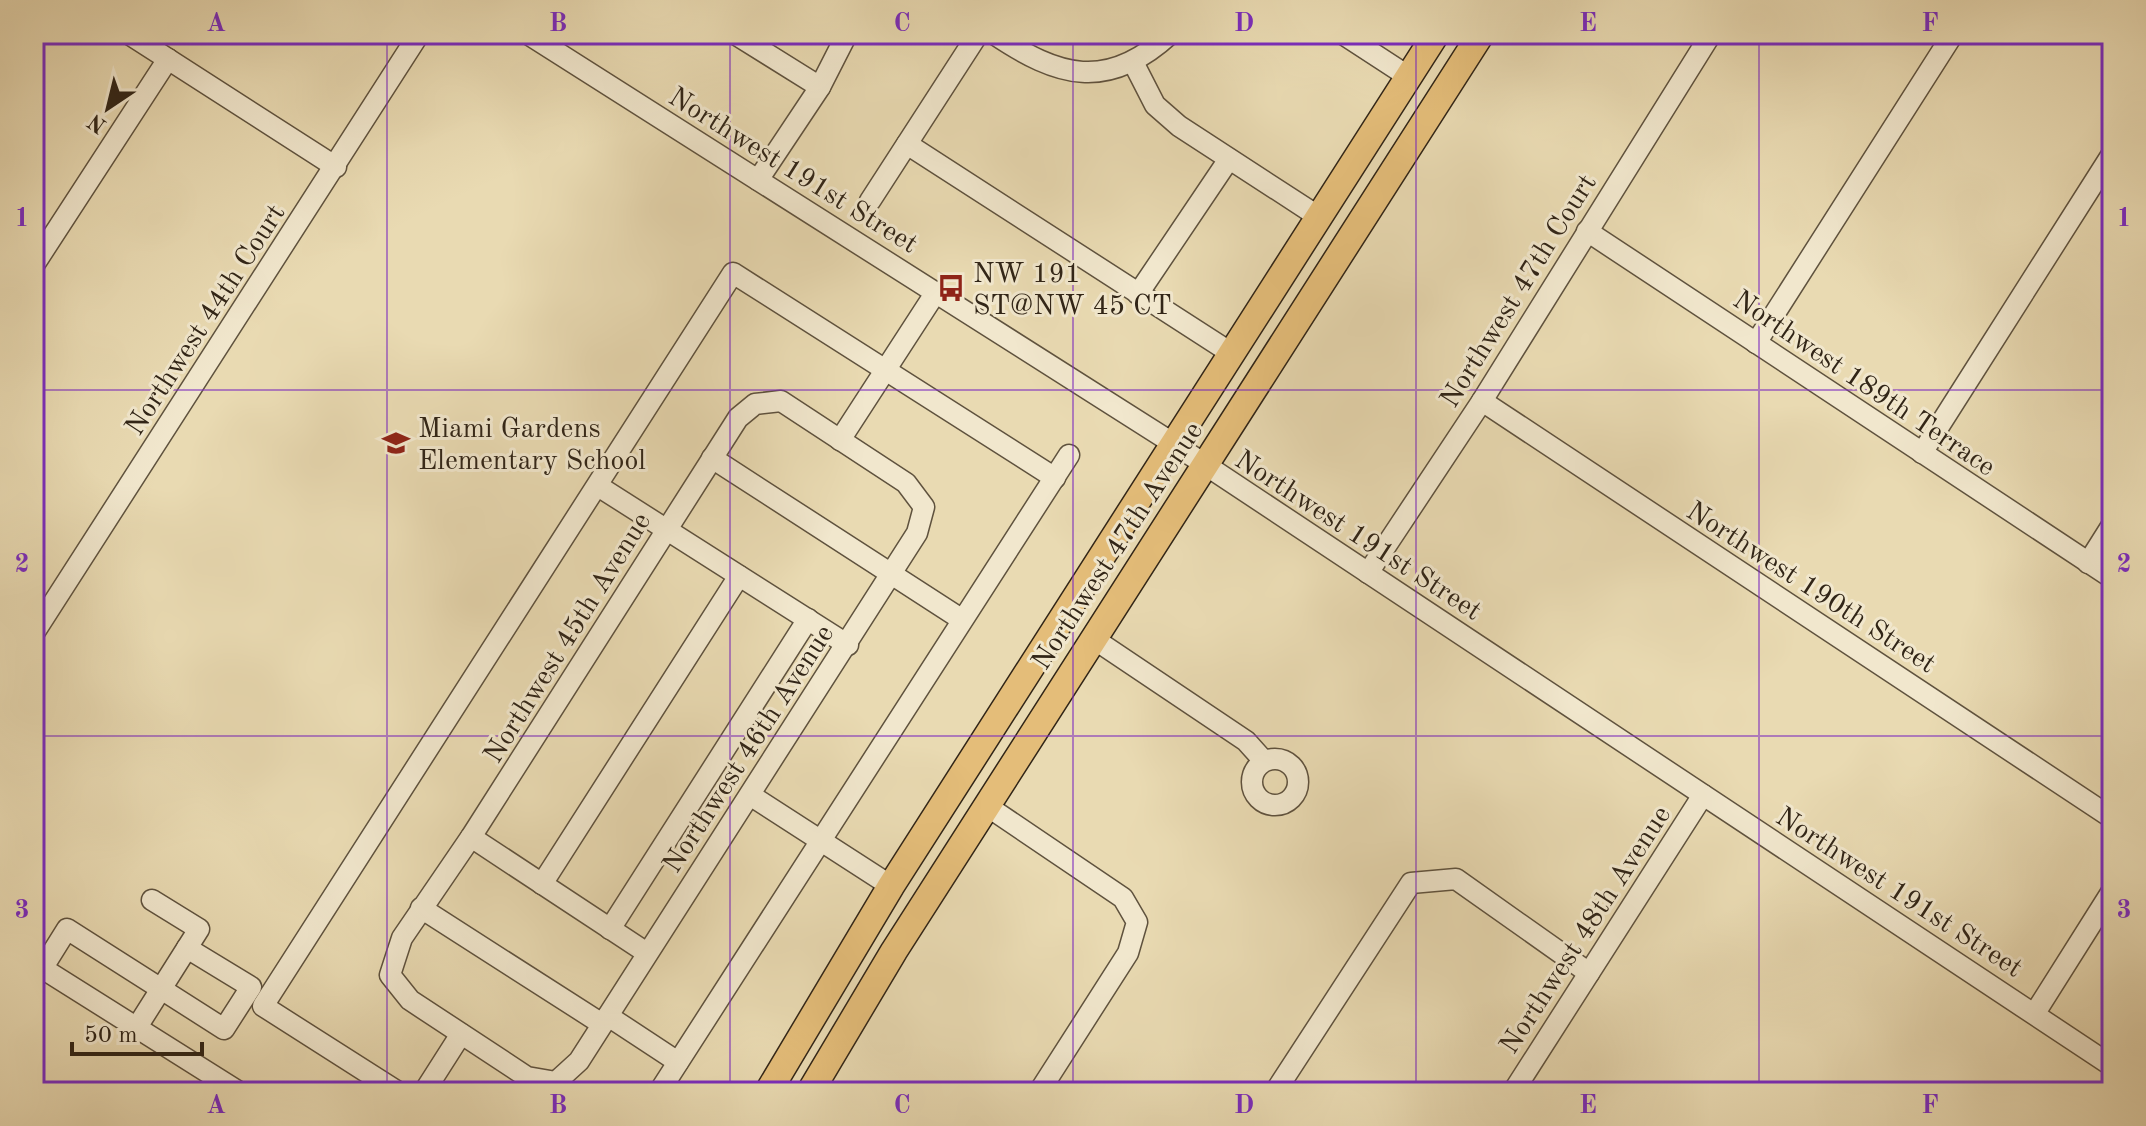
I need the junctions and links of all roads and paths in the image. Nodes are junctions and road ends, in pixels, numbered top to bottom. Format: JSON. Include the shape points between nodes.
{"nodes":[{"id":1,"x":129,"y":34,"type":"edge"},
{"id":2,"x":419,"y":34,"type":"edge"},
{"id":3,"x":528,"y":34,"type":"edge"},
{"id":4,"x":735,"y":34,"type":"edge"},
{"id":5,"x":847,"y":34,"type":"edge"},
{"id":6,"x":978,"y":34,"type":"edge"},
{"id":7,"x":994,"y":34,"type":"edge"},
{"id":8,"x":1170,"y":34,"type":"edge"},
{"id":9,"x":1343,"y":34,"type":"edge"},
{"id":10,"x":1436,"y":34,"type":"edge"},
{"id":11,"x":1481,"y":34,"type":"edge"},
{"id":12,"x":1711,"y":34,"type":"edge"},
{"id":13,"x":1953,"y":34,"type":"edge"},
{"id":14,"x":168,"y":59,"type":"junction"},
{"id":15,"x":1133,"y":62,"type":"junction"},
{"id":16,"x":1409,"y":77,"type":"junction"},
{"id":17,"x":820,"y":87,"type":"junction"},
{"id":18,"x":907,"y":144,"type":"junction"},
{"id":19,"x":2112,"y":154,"type":"edge"},
{"id":20,"x":1229,"y":159,"type":"junction"},
{"id":21,"x":336,"y":167,"type":"junction"},
{"id":22,"x":758,"y":180,"type":"junction"},
{"id":23,"x":870,"y":201,"type":"dead end"},
{"id":24,"x":1319,"y":217,"type":"junction"},
{"id":25,"x":34,"y":223,"type":"edge"},
{"id":26,"x":1587,"y":231,"type":"junction"},
{"id":27,"x":52,"y":235,"type":"junction"},
{"id":28,"x":34,"y":265,"type":"edge"},
{"id":29,"x":936,"y":292,"type":"junction"},
{"id":30,"x":1138,"y":294,"type":"junction"},
{"id":31,"x":1756,"y":343,"type":"junction"},
{"id":32,"x":1231,"y":353,"type":"junction"},
{"id":33,"x":885,"y":370,"type":"junction"},
{"id":34,"x":1482,"y":401,"type":"junction"},
{"id":35,"x":840,"y":440,"type":"junction"},
{"id":36,"x":1174,"y":444,"type":"junction"},
{"id":37,"x":1922,"y":453,"type":"junction"},
{"id":38,"x":1069,"y":455,"type":"dead end"},
{"id":39,"x":712,"y":458,"type":"junction"},
{"id":40,"x":1204,"y":466,"type":"junction"},
{"id":41,"x":1055,"y":478,"type":"junction"},
{"id":42,"x":598,"y":486,"type":"junction"},
{"id":43,"x":2112,"y":525,"type":"edge"},
{"id":44,"x":667,"y":530,"type":"junction"},
{"id":45,"x":2088,"y":563,"type":"junction"},
{"id":46,"x":1368,"y":573,"type":"junction"},
{"id":47,"x":892,"y":574,"type":"junction"},
{"id":48,"x":739,"y":576,"type":"junction"},
{"id":49,"x":2112,"y":578,"type":"edge"},
{"id":50,"x":808,"y":619,"type":"junction"},
{"id":51,"x":961,"y":619,"type":"junction"},
{"id":52,"x":34,"y":633,"type":"edge"},
{"id":53,"x":1094,"y":639,"type":"junction"},
{"id":54,"x":848,"y":645,"type":"junction"},
{"id":55,"x":979,"y":747,"type":"junction"},
{"id":56,"x":1264,"y":761,"type":"dead end"},
{"id":57,"x":750,"y":795,"type":"junction"},
{"id":58,"x":1703,"y":795,"type":"junction"},
{"id":59,"x":987,"y":806,"type":"junction"},
{"id":60,"x":2112,"y":818,"type":"edge"},
{"id":61,"x":471,"y":837,"type":"junction"},
{"id":62,"x":820,"y":841,"type":"junction"},
{"id":63,"x":542,"y":884,"type":"junction"},
{"id":64,"x":891,"y":886,"type":"junction"},
{"id":65,"x":2112,"y":891,"type":"edge"},
{"id":66,"x":152,"y":900,"type":"dead end"},
{"id":67,"x":423,"y":905,"type":"junction"},
{"id":68,"x":610,"y":929,"type":"junction"},
{"id":69,"x":187,"y":948,"type":"junction"},
{"id":70,"x":894,"y":951,"type":"junction"},
{"id":71,"x":647,"y":953,"type":"junction"},
{"id":72,"x":38,"y":966,"type":"edge"},
{"id":73,"x":1589,"y":973,"type":"junction"},
{"id":74,"x":161,"y":989,"type":"junction"},
{"id":75,"x":2035,"y":1013,"type":"junction"},
{"id":76,"x":605,"y":1020,"type":"junction"},
{"id":77,"x":137,"y":1027,"type":"junction"},
{"id":78,"x":461,"y":1034,"type":"junction"},
{"id":79,"x":678,"y":1062,"type":"junction"},
{"id":80,"x":2112,"y":1066,"type":"edge"},
{"id":81,"x":558,"y":1087,"type":"edge"},
{"id":82,"x":239,"y":1092,"type":"edge"},
{"id":83,"x":398,"y":1092,"type":"edge"},
{"id":84,"x":424,"y":1092,"type":"edge"},
{"id":85,"x":659,"y":1092,"type":"edge"},
{"id":86,"x":768,"y":1092,"type":"edge"},
{"id":87,"x":810,"y":1092,"type":"edge"},
{"id":88,"x":1039,"y":1092,"type":"edge"},
{"id":89,"x":1275,"y":1092,"type":"edge"},
{"id":90,"x":1513,"y":1092,"type":"edge"}],
"edges":[{"from":1,"to":14,"type":"street"},
{"from":2,"to":21,"type":"street","name":"Northwest 44th Court"},
{"from":3,"to":22,"type":"street","name":"Northwest 191st Street"},
{"from":4,"to":17,"type":"street"},
{"from":5,"to":17,"type":"street"},
{"from":6,"to":18,"type":"street"},
{"from":7,"to":15,"type":"street","via":[[1032,60],[1064,72],[1101,72]]},
{"from":8,"to":15,"type":"street"},
{"from":9,"to":16,"type":"street"},
{"from":10,"to":16,"type":"main road","name":"Northwest 47th Avenue"},
{"from":11,"to":40,"type":"main road","name":"Northwest 47th Avenue"},
{"from":12,"to":26,"type":"street","name":"Northwest 47th Court"},
{"from":13,"to":31,"type":"street"},
{"from":14,"to":21,"type":"street"},
{"from":14,"to":27,"type":"street"},
{"from":15,"to":20,"type":"street","via":[[1155,105]]},
{"from":16,"to":24,"type":"main road","name":"Northwest 47th Avenue"},
{"from":17,"to":22,"type":"street"},
{"from":18,"to":23,"type":"street"},
{"from":18,"to":30,"type":"street"},
{"from":19,"to":37,"type":"street"},
{"from":20,"to":24,"type":"street"},
{"from":20,"to":30,"type":"street"},
{"from":21,"to":52,"type":"street","name":"Northwest 44th Court"},
{"from":22,"to":29,"type":"street","name":"Northwest 191st Street"},
{"from":24,"to":32,"type":"main road","name":"Northwest 47th Avenue"},
{"from":25,"to":27,"type":"street"},
{"from":26,"to":31,"type":"street","name":"Northwest 189th Terrace"},
{"from":26,"to":34,"type":"street","name":"Northwest 47th Court"},
{"from":27,"to":28,"type":"street"},
{"from":29,"to":33,"type":"street"},
{"from":29,"to":36,"type":"street","name":"Northwest 191st Street"},
{"from":30,"to":32,"type":"street"},
{"from":31,"to":37,"type":"street","name":"Northwest 189th Terrace"},
{"from":32,"to":36,"type":"main road","name":"Northwest 47th Avenue"},
{"from":33,"to":35,"type":"street"},
{"from":33,"to":41,"type":"street"},
{"from":33,"to":42,"type":"street","via":[[733,273]]},
{"from":34,"to":46,"type":"street","name":"Northwest 47th Court"},
{"from":34,"to":60,"type":"street","name":"Northwest 190th Street"},
{"from":35,"to":39,"type":"street","name":"Northwest 45th Avenue","via":[[781,401],[755,404],[738,418]]},
{"from":35,"to":47,"type":"street","name":"Northwest 46th Avenue","via":[[906,483],[924,507],[917,533]]},
{"from":36,"to":40,"type":"street","name":"Northwest 191st Street"},
{"from":36,"to":55,"type":"main road","name":"Northwest 47th Avenue"},
{"from":37,"to":45,"type":"street","name":"Northwest 189th Terrace"},
{"from":38,"to":41,"type":"street"},
{"from":39,"to":44,"type":"street","name":"Northwest 45th Avenue"},
{"from":39,"to":47,"type":"street"},
{"from":40,"to":46,"type":"street","name":"Northwest 191st Street"},
{"from":40,"to":53,"type":"main road","name":"Northwest 47th Avenue"},
{"from":41,"to":51,"type":"street"},
{"from":42,"to":44,"type":"street"},
{"from":42,"to":83,"type":"street","via":[[263,1006]]},
{"from":43,"to":45,"type":"street"},
{"from":44,"to":48,"type":"street"},
{"from":44,"to":61,"type":"street","name":"Northwest 45th Avenue"},
{"from":45,"to":49,"type":"street","name":"Northwest 189th Terrace"},
{"from":46,"to":58,"type":"street","name":"Northwest 191st Street"},
{"from":47,"to":51,"type":"street"},
{"from":47,"to":54,"type":"street","name":"Northwest 46th Avenue"},
{"from":48,"to":50,"type":"street"},
{"from":48,"to":63,"type":"street"},
{"from":50,"to":54,"type":"street"},
{"from":50,"to":68,"type":"street"},
{"from":51,"to":62,"type":"street"},
{"from":53,"to":56,"type":"street","via":[[1246,741]]},
{"from":53,"to":59,"type":"main road","name":"Northwest 47th Avenue"},
{"from":54,"to":57,"type":"street","name":"Northwest 46th Avenue"},
{"from":55,"to":59,"type":"main road","via":[[977,783]]},
{"from":55,"to":64,"type":"main road","name":"Northwest 47th Avenue"},
{"from":57,"to":62,"type":"street"},
{"from":57,"to":71,"type":"street","name":"Northwest 46th Avenue"},
{"from":58,"to":73,"type":"street","name":"Northwest 48th Avenue"},
{"from":58,"to":75,"type":"street","name":"Northwest 191st Street"},
{"from":59,"to":70,"type":"main road","name":"Northwest 47th Avenue"},
{"from":59,"to":88,"type":"street","via":[[1123,898],[1137,922],[1128,953]]},
{"from":61,"to":63,"type":"street"},
{"from":61,"to":67,"type":"street","name":"Northwest 45th Avenue"},
{"from":62,"to":64,"type":"street"},
{"from":62,"to":79,"type":"street"},
{"from":63,"to":68,"type":"street"},
{"from":64,"to":70,"type":"main road","via":[[898,913]]},
{"from":64,"to":86,"type":"main road","name":"Northwest 47th Avenue"},
{"from":65,"to":75,"type":"street"},
{"from":66,"to":69,"type":"street","via":[[199,929]]},
{"from":67,"to":76,"type":"street"},
{"from":67,"to":78,"type":"street","name":"Northwest 45th Avenue","via":[[402,938],[390,975],[410,1000]]},
{"from":68,"to":71,"type":"street"},
{"from":69,"to":74,"type":"street"},
{"from":69,"to":74,"type":"street","via":[[251,987],[224,1029]]},
{"from":70,"to":87,"type":"main road","name":"Northwest 47th Avenue"},
{"from":71,"to":76,"type":"street","name":"Northwest 46th Avenue"},
{"from":72,"to":74,"type":"street","via":[[67,929]]},
{"from":72,"to":77,"type":"street"},
{"from":73,"to":89,"type":"street","via":[[1456,879],[1411,883]]},
{"from":73,"to":90,"type":"street","name":"Northwest 48th Avenue"},
{"from":74,"to":77,"type":"street"},
{"from":75,"to":80,"type":"street","name":"Northwest 191st Street"},
{"from":76,"to":79,"type":"street"},
{"from":76,"to":81,"type":"street","name":"Northwest 46th Avenue"},
{"from":77,"to":82,"type":"street"},
{"from":78,"to":81,"type":"street","via":[[527,1077]]},
{"from":78,"to":84,"type":"street"},
{"from":79,"to":85,"type":"street"}]}
